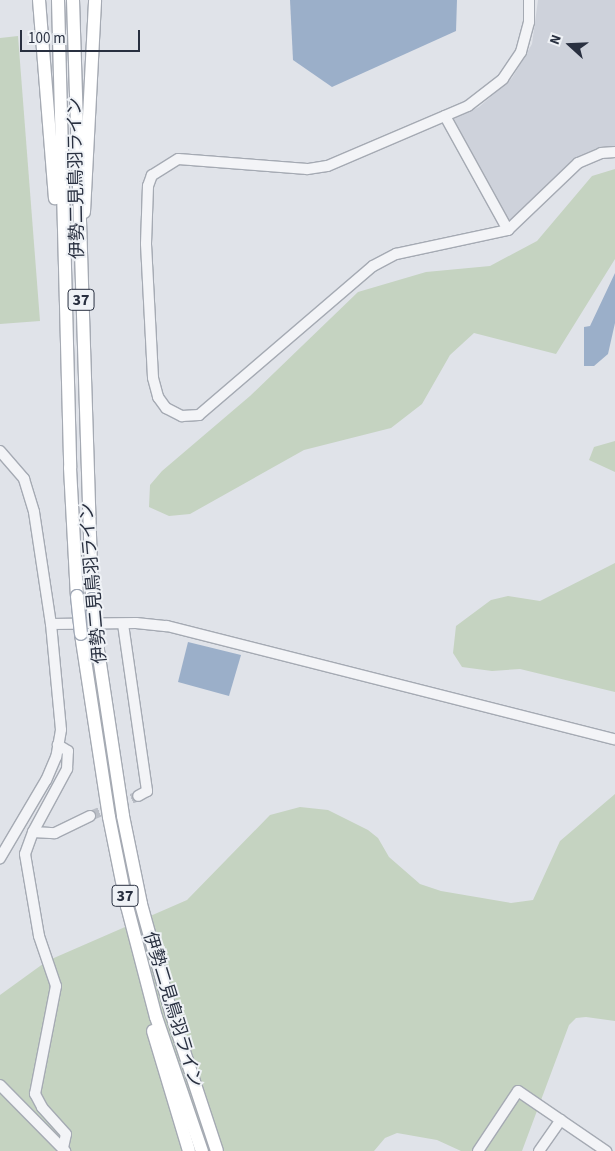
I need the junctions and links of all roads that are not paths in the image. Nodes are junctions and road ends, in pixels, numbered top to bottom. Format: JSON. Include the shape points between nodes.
{"nodes":[{"id":1,"x":39,"y":0,"type":"edge"},
{"id":2,"x":58,"y":0,"type":"edge"},
{"id":3,"x":73,"y":0,"type":"edge"},
{"id":4,"x":95,"y":0,"type":"edge"},
{"id":5,"x":530,"y":0,"type":"edge"},
{"id":6,"x":445,"y":116,"type":"junction"},
{"id":7,"x":615,"y":152,"type":"edge"},
{"id":8,"x":508,"y":230,"type":"junction"},
{"id":9,"x":79,"y":238,"type":"junction"},
{"id":10,"x":67,"y":297,"type":"junction"},
{"id":11,"x":0,"y":451,"type":"edge"},
{"id":12,"x":51,"y":624,"type":"junction"},
{"id":13,"x":123,"y":624,"type":"junction"},
{"id":14,"x":615,"y":739,"type":"edge"},
{"id":15,"x":58,"y":745,"type":"junction"},
{"id":16,"x":138,"y":796,"type":"dead end"},
{"id":17,"x":90,"y":816,"type":"tunnel mouth"},
{"id":18,"x":33,"y":832,"type":"junction"},
{"id":19,"x":0,"y":858,"type":"edge"},
{"id":20,"x":142,"y":966,"type":"junction"},
{"id":21,"x":0,"y":1085,"type":"edge"},
{"id":22,"x":200,"y":1102,"type":"junction"},
{"id":23,"x":561,"y":1120,"type":"junction"},
{"id":24,"x":592,"y":1141,"type":"junction"},
{"id":25,"x":64,"y":1150,"type":"edge"},
{"id":26,"x":189,"y":1151,"type":"edge"},
{"id":27,"x":202,"y":1151,"type":"edge"},
{"id":28,"x":217,"y":1151,"type":"edge"},
{"id":29,"x":223,"y":1151,"type":"edge"},
{"id":30,"x":478,"y":1151,"type":"edge"},
{"id":31,"x":539,"y":1151,"type":"edge"},
{"id":32,"x":585,"y":1151,"type":"edge"},
{"id":33,"x":606,"y":1151,"type":"edge"}],
"edges":[{"from":1,"to":10,"type":"main road","via":[[59,252]]},
{"from":2,"to":10,"type":"main road","name":"伊勢二見鳥羽ライン","number":"37"},
{"from":3,"to":9,"type":"main road","name":"伊勢二見鳥羽ライン","number":"37"},
{"from":4,"to":9,"type":"main road","via":[[86,200]]},
{"from":5,"to":6,"type":"street","via":[[526,38],[511,68],[481,98]]},
{"from":6,"to":8,"type":"street"},
{"from":6,"to":8,"type":"street","via":[[328,166],[307,169],[178,159],[152,175],[147,200],[147,253],[153,378],[158,397],[166,408],[182,416],[199,415],[373,266],[396,254]]},
{"from":7,"to":8,"type":"street","via":[[602,153],[578,163]]},
{"from":9,"to":22,"type":"main road","name":"伊勢二見鳥羽ライン","number":"37","bridge":true,"via":[[96,637],[123,816],[141,904]]},
{"from":10,"to":20,"type":"main road","name":"伊勢二見鳥羽ライン","number":"37","bridge":true,"via":[[70,468],[81,634],[109,817]]},
{"from":11,"to":12,"type":"street","via":[[24,479],[34,512]]},
{"from":12,"to":13,"type":"street"},
{"from":12,"to":15,"type":"street","via":[[60,712]]},
{"from":13,"to":14,"type":"street","via":[[185,630]]},
{"from":13,"to":16,"type":"street","via":[[147,790]]},
{"from":15,"to":18,"type":"street","via":[[68,751],[67,769]]},
{"from":15,"to":19,"type":"street","via":[[46,780]]},
{"from":17,"to":18,"type":"street","via":[[55,833]]},
{"from":18,"to":25,"type":"street","via":[[25,854],[39,936],[56,986],[35,1094],[66,1134]]},
{"from":20,"to":26,"type":"main road","via":[[157,1051]]},
{"from":20,"to":27,"type":"main road","name":"伊勢二見鳥羽ライン","number":"37","via":[[172,1067]]},
{"from":21,"to":25,"type":"street"},
{"from":22,"to":28,"type":"main road","name":"伊勢二見鳥羽ライン","number":"37"},
{"from":22,"to":29,"type":"main road"},
{"from":23,"to":24,"type":"street"},
{"from":23,"to":30,"type":"street","via":[[518,1091]]},
{"from":23,"to":31,"type":"street"},
{"from":24,"to":32,"type":"street"},
{"from":24,"to":33,"type":"street"}]}
